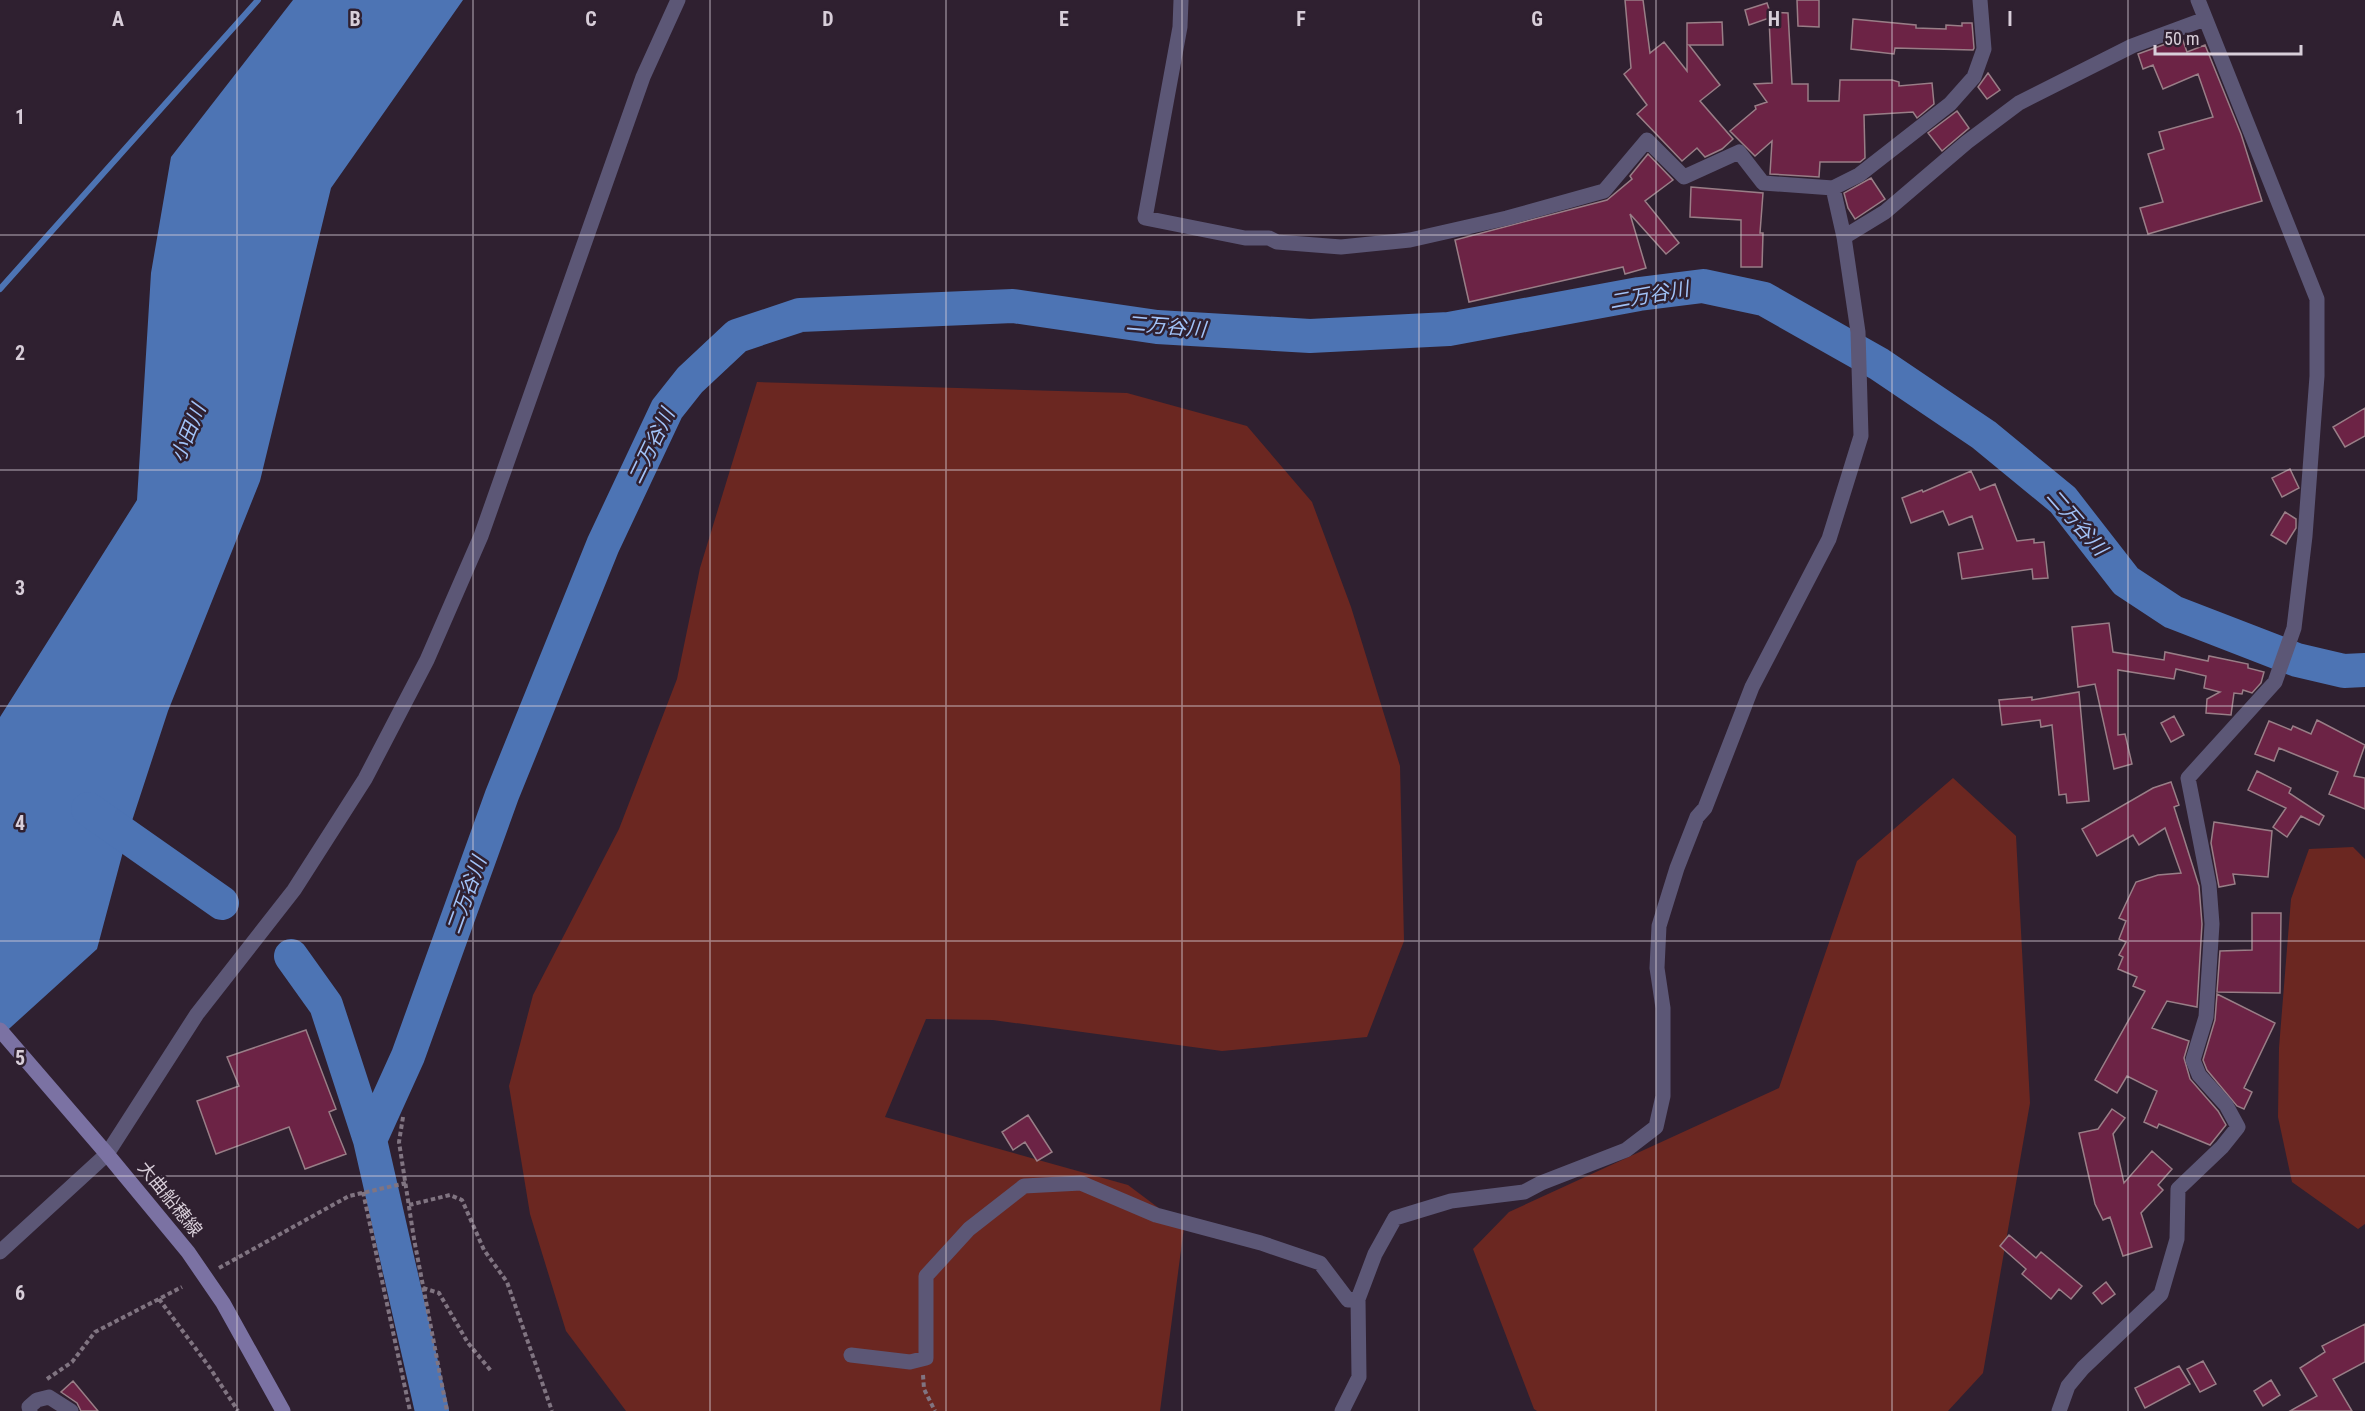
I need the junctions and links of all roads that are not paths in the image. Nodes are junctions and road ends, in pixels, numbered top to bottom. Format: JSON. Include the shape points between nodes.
{"nodes":[{"id":1,"x":678,"y":0,"type":"edge"},
{"id":2,"x":1180,"y":0,"type":"edge"},
{"id":3,"x":1980,"y":0,"type":"edge"},
{"id":4,"x":2198,"y":0,"type":"edge"},
{"id":5,"x":2205,"y":19,"type":"junction"},
{"id":6,"x":1833,"y":188,"type":"junction"},
{"id":7,"x":1844,"y":237,"type":"junction"},
{"id":8,"x":0,"y":1030,"type":"edge"},
{"id":9,"x":107,"y":1154,"type":"junction"},
{"id":10,"x":0,"y":1252,"type":"edge"},
{"id":11,"x":1358,"y":1299,"type":"junction"},
{"id":12,"x":851,"y":1355,"type":"dead end"},
{"id":13,"x":30,"y":1411,"type":"edge"},
{"id":14,"x":71,"y":1411,"type":"edge"},
{"id":15,"x":283,"y":1411,"type":"edge"},
{"id":16,"x":1342,"y":1411,"type":"edge"},
{"id":17,"x":2059,"y":1411,"type":"edge"}],
"edges":[{"from":1,"to":9,"type":"street","via":[[643,77],[481,536],[427,660],[365,779],[294,890],[197,1014]]},
{"from":2,"to":6,"type":"street","via":[[1180,27],[1145,218],[1278,242],[1341,247],[1410,240],[1604,191],[1647,140],[1684,177],[1739,152],[1763,183]]},
{"from":3,"to":6,"type":"street","via":[[1984,49],[1974,77],[1950,104],[1859,175]]},
{"from":4,"to":5,"type":"street"},
{"from":5,"to":7,"type":"street","via":[[2132,46],[2019,103],[1885,212]]},
{"from":5,"to":17,"type":"street","via":[[2317,299],[2317,376],[2306,536],[2294,628],[2275,682],[2188,778],[2209,885],[2212,924],[2206,1017],[2193,1060],[2199,1075],[2226,1105],[2238,1127],[2178,1189],[2177,1239],[2161,1294],[2083,1368],[2068,1386]]},
{"from":6,"to":7,"type":"street"},
{"from":7,"to":11,"type":"street","via":[[1858,332],[1861,436],[1829,540],[1752,687],[1677,868],[1659,926],[1663,1096],[1656,1127],[1626,1150],[1524,1192],[1451,1202],[1395,1218],[1375,1254]]},
{"from":8,"to":9,"type":"main road","name":"大曲船穂線"},
{"from":9,"to":10,"type":"street"},
{"from":9,"to":15,"type":"main road","name":"大曲船穂線","via":[[188,1252],[223,1304]]},
{"from":11,"to":12,"type":"street","via":[[1348,1300],[1320,1263],[1300,1256],[1156,1215],[1081,1183],[1024,1186],[969,1229],[926,1276],[926,1358],[910,1362]]},
{"from":11,"to":16,"type":"street","via":[[1359,1377]]},
{"from":13,"to":14,"type":"street","via":[[37,1400],[49,1396]]}]}
